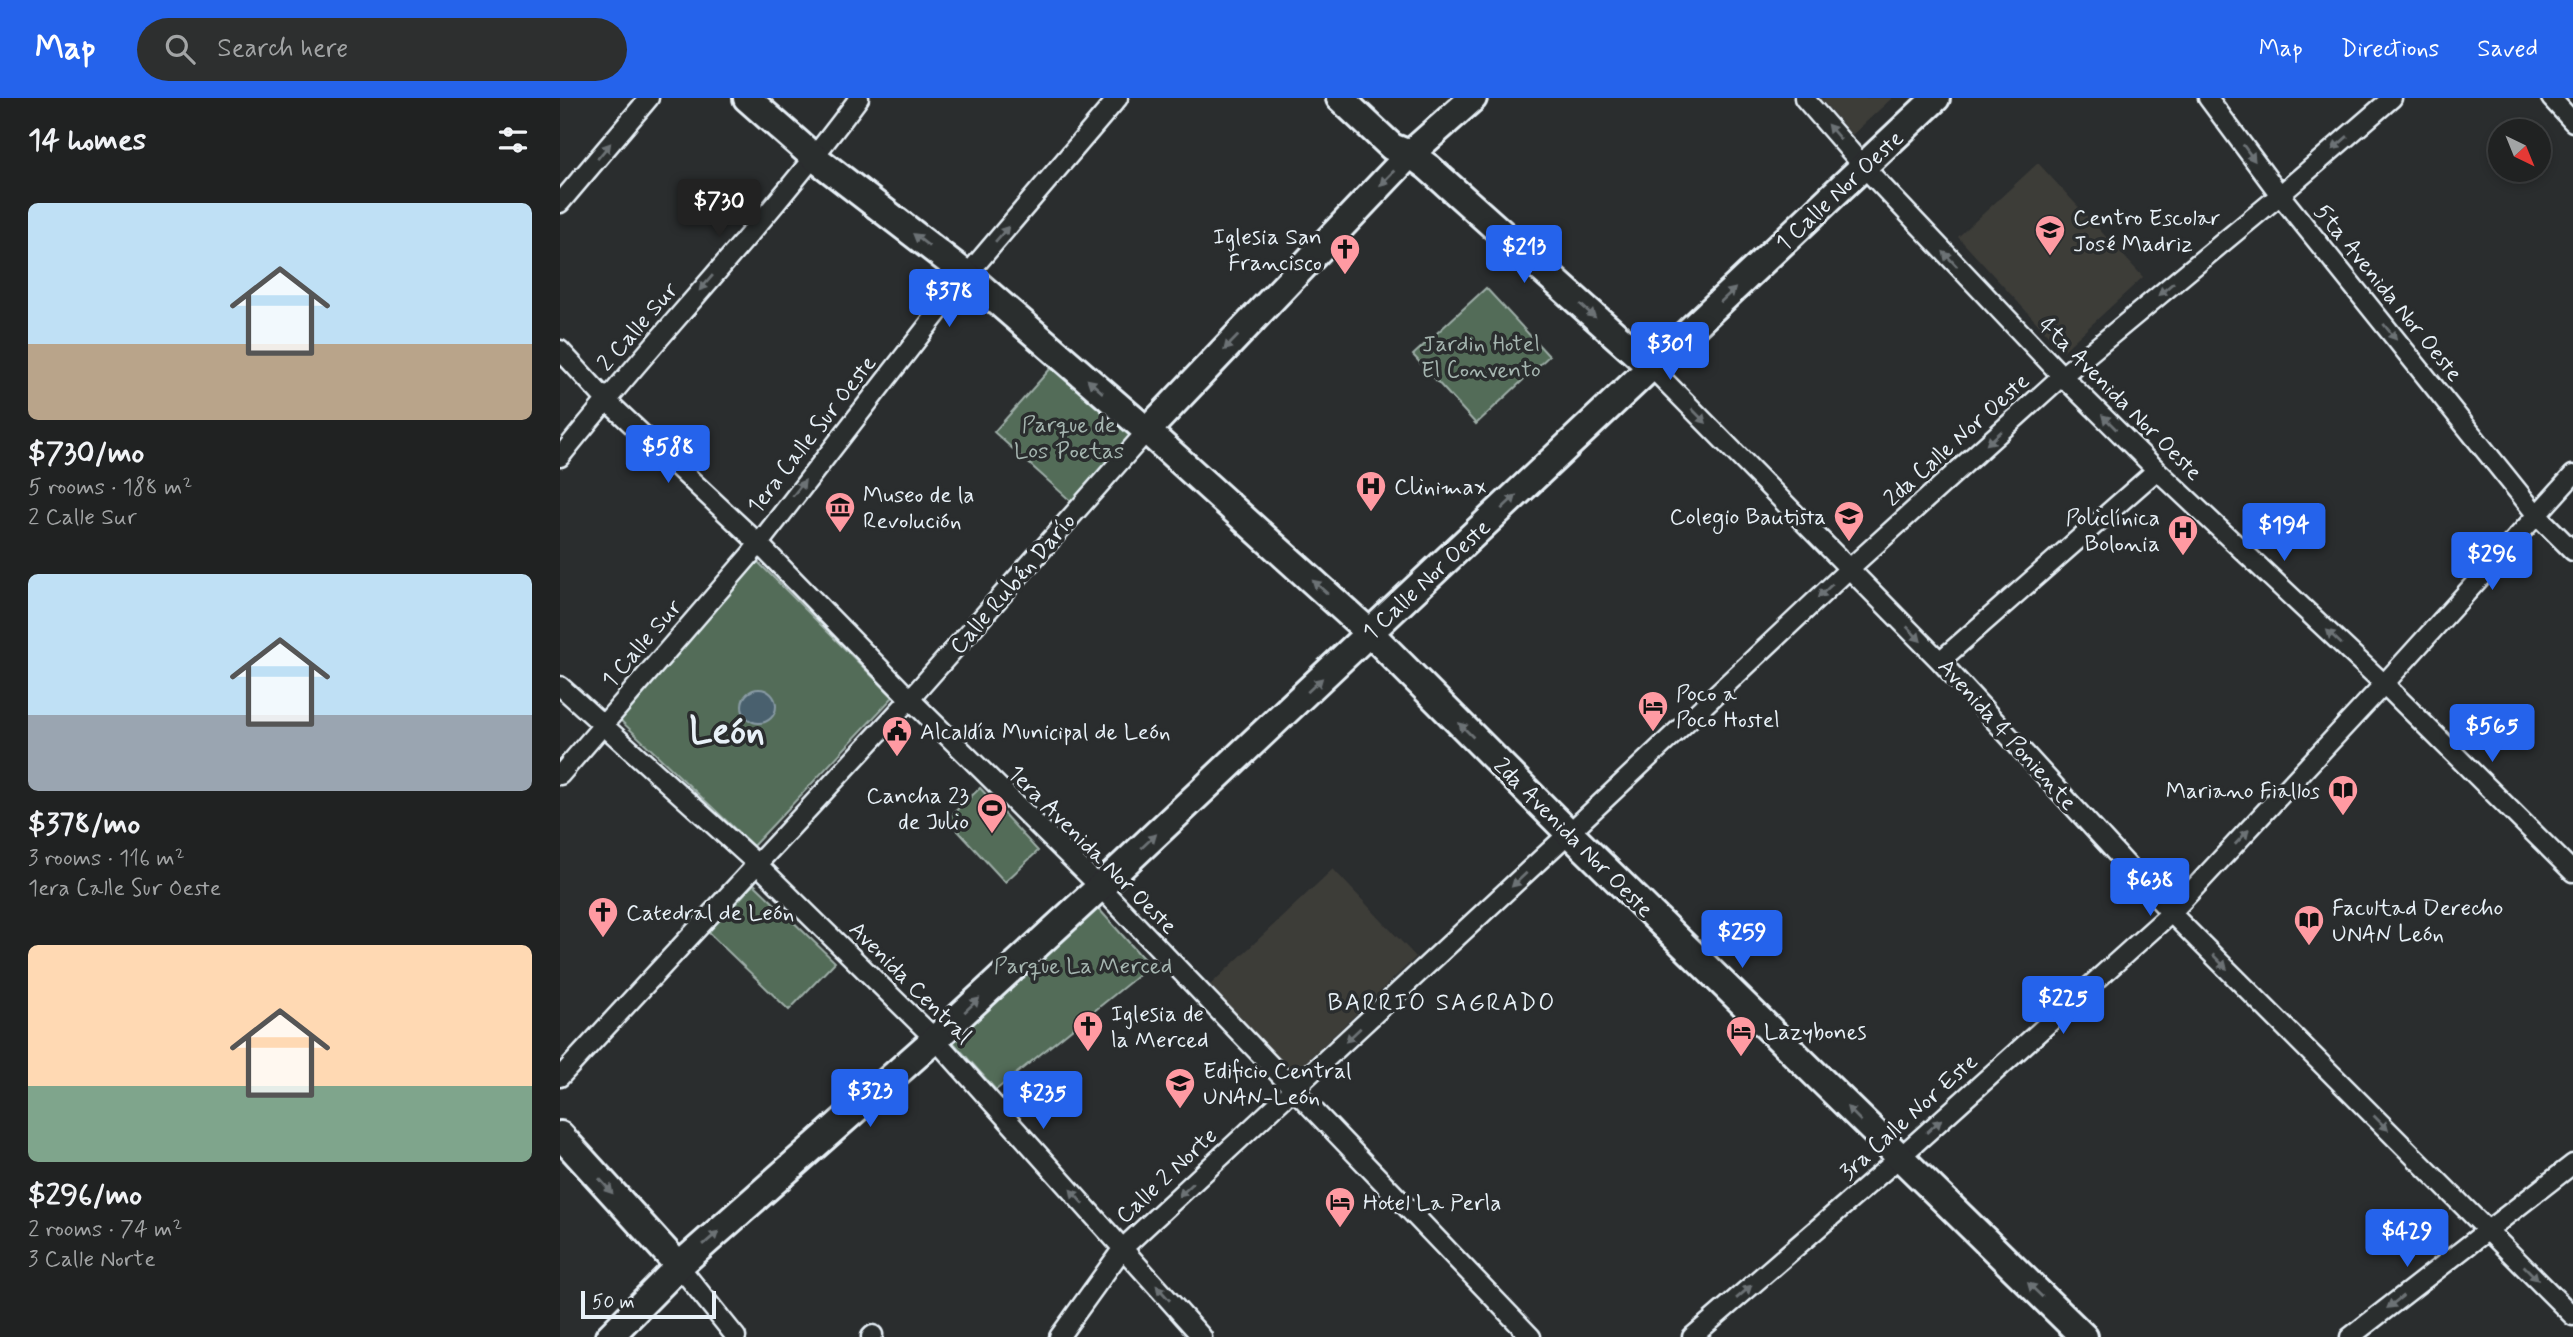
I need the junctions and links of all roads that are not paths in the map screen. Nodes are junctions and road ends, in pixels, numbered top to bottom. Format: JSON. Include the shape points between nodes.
{"nodes":[{"id":1,"x":649,"y":98,"type":"edge"},
{"id":2,"x":747,"y":98,"type":"edge"},
{"id":3,"x":859,"y":98,"type":"edge"},
{"id":4,"x":1118,"y":98,"type":"edge"},
{"id":5,"x":1340,"y":98,"type":"edge"},
{"id":6,"x":1473,"y":98,"type":"edge"},
{"id":7,"x":1804,"y":98,"type":"edge"},
{"id":8,"x":1936,"y":98,"type":"edge"},
{"id":9,"x":2208,"y":98,"type":"edge"},
{"id":10,"x":2392,"y":98,"type":"edge"},
{"id":11,"x":2551,"y":98,"type":"edge"},
{"id":12,"x":2573,"y":122,"type":"edge"},
{"id":13,"x":815,"y":158,"type":"junction"},
{"id":14,"x":1419,"y":161,"type":"junction"},
{"id":15,"x":1864,"y":167,"type":"junction"},
{"id":16,"x":2280,"y":195,"type":"junction"},
{"id":17,"x":560,"y":204,"type":"edge"},
{"id":18,"x":967,"y":275,"type":"junction"},
{"id":19,"x":560,"y":350,"type":"edge"},
{"id":20,"x":1651,"y":367,"type":"junction"},
{"id":21,"x":2062,"y":376,"type":"junction"},
{"id":22,"x":606,"y":400,"type":"junction"},
{"id":23,"x":1147,"y":431,"type":"junction"},
{"id":24,"x":560,"y":457,"type":"edge"},
{"id":25,"x":2157,"y":470,"type":"junction"},
{"id":26,"x":2573,"y":475,"type":"edge"},
{"id":27,"x":2536,"y":514,"type":"junction"},
{"id":28,"x":757,"y":542,"type":"junction"},
{"id":29,"x":2573,"y":551,"type":"edge"},
{"id":30,"x":1850,"y":568,"type":"junction"},
{"id":31,"x":1370,"y":632,"type":"junction"},
{"id":32,"x":1940,"y":660,"type":"junction"},
{"id":33,"x":2384,"y":684,"type":"junction"},
{"id":34,"x":560,"y":686,"type":"edge"},
{"id":35,"x":910,"y":699,"type":"junction"},
{"id":36,"x":603,"y":724,"type":"junction"},
{"id":37,"x":560,"y":775,"type":"edge"},
{"id":38,"x":1569,"y":833,"type":"junction"},
{"id":39,"x":757,"y":864,"type":"junction"},
{"id":40,"x":2573,"y":872,"type":"edge"},
{"id":41,"x":1100,"y":887,"type":"junction"},
{"id":42,"x":2171,"y":913,"type":"junction"},
{"id":43,"x":935,"y":1039,"type":"junction"},
{"id":44,"x":560,"y":1077,"type":"edge"},
{"id":45,"x":1293,"y":1091,"type":"junction"},
{"id":46,"x":560,"y":1135,"type":"edge"},
{"id":47,"x":1899,"y":1158,"type":"junction"},
{"id":48,"x":2573,"y":1164,"type":"edge"},
{"id":49,"x":2488,"y":1231,"type":"junction"},
{"id":50,"x":1123,"y":1248,"type":"junction"},
{"id":51,"x":678,"y":1266,"type":"junction"},
{"id":52,"x":2573,"y":1316,"type":"edge"},
{"id":53,"x":609,"y":1337,"type":"edge"},
{"id":54,"x":736,"y":1337,"type":"edge"},
{"id":55,"x":1059,"y":1337,"type":"edge"},
{"id":56,"x":1202,"y":1337,"type":"edge"},
{"id":57,"x":1531,"y":1337,"type":"edge"},
{"id":58,"x":1692,"y":1337,"type":"edge"},
{"id":59,"x":2084,"y":1337,"type":"edge"},
{"id":60,"x":2350,"y":1337,"type":"edge"}],
"edges":[{"from":17,"to":1,"type":"street","one_way":true},
{"from":2,"to":13,"type":"street","name":"2da Avenida Nor Oeste"},
{"from":3,"to":13,"type":"street","name":"2 Calle Sur"},
{"from":18,"to":4,"type":"street","name":"1era Calle Sur Oeste","one_way":true},
{"from":5,"to":14,"type":"street","name":"Avenida 4 Poniente","via":[[1392,147]]},
{"from":6,"to":14,"type":"street","name":"Calle Rubén Darío"},
{"from":15,"to":7,"type":"street","name":"4ta Avenida Nor Oeste","one_way":true},
{"from":8,"to":15,"type":"street","name":"1 Calle Nor Oeste"},
{"from":9,"to":16,"type":"street","name":"5ta Avenida Nor Oeste","one_way":true},
{"from":10,"to":16,"type":"street","name":"2da Calle Nor Oeste","one_way":true},
{"from":11,"to":12,"type":"street"},
{"from":18,"to":13,"type":"street","name":"2da Avenida Nor Oeste","one_way":true},
{"from":13,"to":22,"type":"street","name":"2 Calle Sur","one_way":true},
{"from":14,"to":20,"type":"street","name":"Avenida 4 Poniente","one_way":true},
{"from":14,"to":23,"type":"street","name":"Calle Rubén Darío","one_way":true},
{"from":20,"to":15,"type":"street","name":"1 Calle Nor Oeste","one_way":true},
{"from":21,"to":15,"type":"street","name":"4ta Avenida Nor Oeste","one_way":true},
{"from":16,"to":21,"type":"street","name":"2da Calle Nor Oeste","one_way":true},
{"from":16,"to":27,"type":"street","name":"5ta Avenida Nor Oeste","one_way":true},
{"from":23,"to":18,"type":"street","name":"2da Avenida Nor Oeste","one_way":true},
{"from":28,"to":18,"type":"street","name":"1era Calle Sur Oeste","one_way":true},
{"from":19,"to":22,"type":"street","name":"1era Avenida Nor Oeste"},
{"from":20,"to":30,"type":"street","name":"Avenida 4 Poniente","one_way":true},
{"from":31,"to":20,"type":"street","name":"1 Calle Nor Oeste","one_way":true},
{"from":25,"to":21,"type":"street","name":"4ta Avenida Nor Oeste","one_way":true},
{"from":21,"to":30,"type":"street","name":"2da Calle Nor Oeste","one_way":true},
{"from":22,"to":24,"type":"street","name":"2 Calle Sur"},
{"from":22,"to":28,"type":"street","name":"1era Avenida Nor Oeste"},
{"from":31,"to":23,"type":"street","name":"2da Avenida Nor Oeste","one_way":true},
{"from":23,"to":35,"type":"street","name":"Calle Rubén Darío"},
{"from":25,"to":32,"type":"street"},
{"from":33,"to":25,"type":"street","name":"4ta Avenida Nor Oeste","one_way":true},
{"from":26,"to":27,"type":"street","name":"3ra Calle Nor Este"},
{"from":27,"to":29,"type":"street","name":"5ta Avenida Nor Oeste"},
{"from":27,"to":33,"type":"street","name":"3ra Calle Nor Este"},
{"from":28,"to":35,"type":"street","name":"1era Avenida Nor Oeste"},
{"from":28,"to":36,"type":"street","name":"1 Calle Sur"},
{"from":30,"to":32,"type":"street","name":"Avenida 4 Poniente","one_way":true},
{"from":30,"to":38,"type":"street","name":"2da Calle Nor Oeste","one_way":true},
{"from":38,"to":31,"type":"street","name":"2da Avenida Nor Oeste","one_way":true},
{"from":41,"to":31,"type":"street","name":"1 Calle Nor Oeste","one_way":true},
{"from":32,"to":42,"type":"street","name":"Avenida 4 Poniente"},
{"from":33,"to":40,"type":"street","name":"4ta Avenida Nor Oeste"},
{"from":42,"to":33,"type":"street","name":"3ra Calle Nor Este","one_way":true},
{"from":34,"to":36,"type":"street","name":"Avenida Central"},
{"from":35,"to":39,"type":"street","name":"Calle Rubén Darío"},
{"from":35,"to":41,"type":"street","name":"1era Avenida Nor Oeste"},
{"from":36,"to":37,"type":"street","name":"1 Calle Sur"},
{"from":36,"to":39,"type":"street","name":"Avenida Central"},
{"from":38,"to":45,"type":"street","name":"Calle 2 Norte","one_way":true},
{"from":47,"to":38,"type":"street","name":"2da Avenida Nor Oeste","one_way":true},
{"from":39,"to":43,"type":"street","name":"Avenida Central"},
{"from":39,"to":44,"type":"street","name":"Calle Rubén Darío"},
{"from":43,"to":41,"type":"street","name":"1 Calle Nor Oeste","one_way":true},
{"from":41,"to":45,"type":"street","name":"1era Avenida Nor Oeste"},
{"from":47,"to":42,"type":"street","name":"3ra Calle Nor Este","one_way":true},
{"from":42,"to":49,"type":"street","name":"Avenida 4 Poniente","one_way":true},
{"from":50,"to":43,"type":"street","name":"Avenida Central","one_way":true},
{"from":51,"to":43,"type":"street","name":"1 Calle Nor Oeste","one_way":true},
{"from":45,"to":50,"type":"street","name":"Calle 2 Norte","one_way":true},
{"from":45,"to":57,"type":"street","name":"1era Avenida Nor Oeste"},
{"from":46,"to":51,"type":"street","one_way":true},
{"from":58,"to":47,"type":"street","name":"3ra Calle Nor Este","one_way":true},
{"from":59,"to":47,"type":"street","name":"2da Avenida Nor Oeste","one_way":true},
{"from":48,"to":49,"type":"street"},
{"from":49,"to":52,"type":"street","name":"Avenida 4 Poniente","one_way":true},
{"from":49,"to":60,"type":"street","one_way":true},
{"from":50,"to":55,"type":"street","name":"Calle 2 Norte"},
{"from":56,"to":50,"type":"street","name":"Avenida Central","one_way":true},
{"from":51,"to":53,"type":"street","name":"1 Calle Nor Oeste"},
{"from":51,"to":54,"type":"street"}]}
